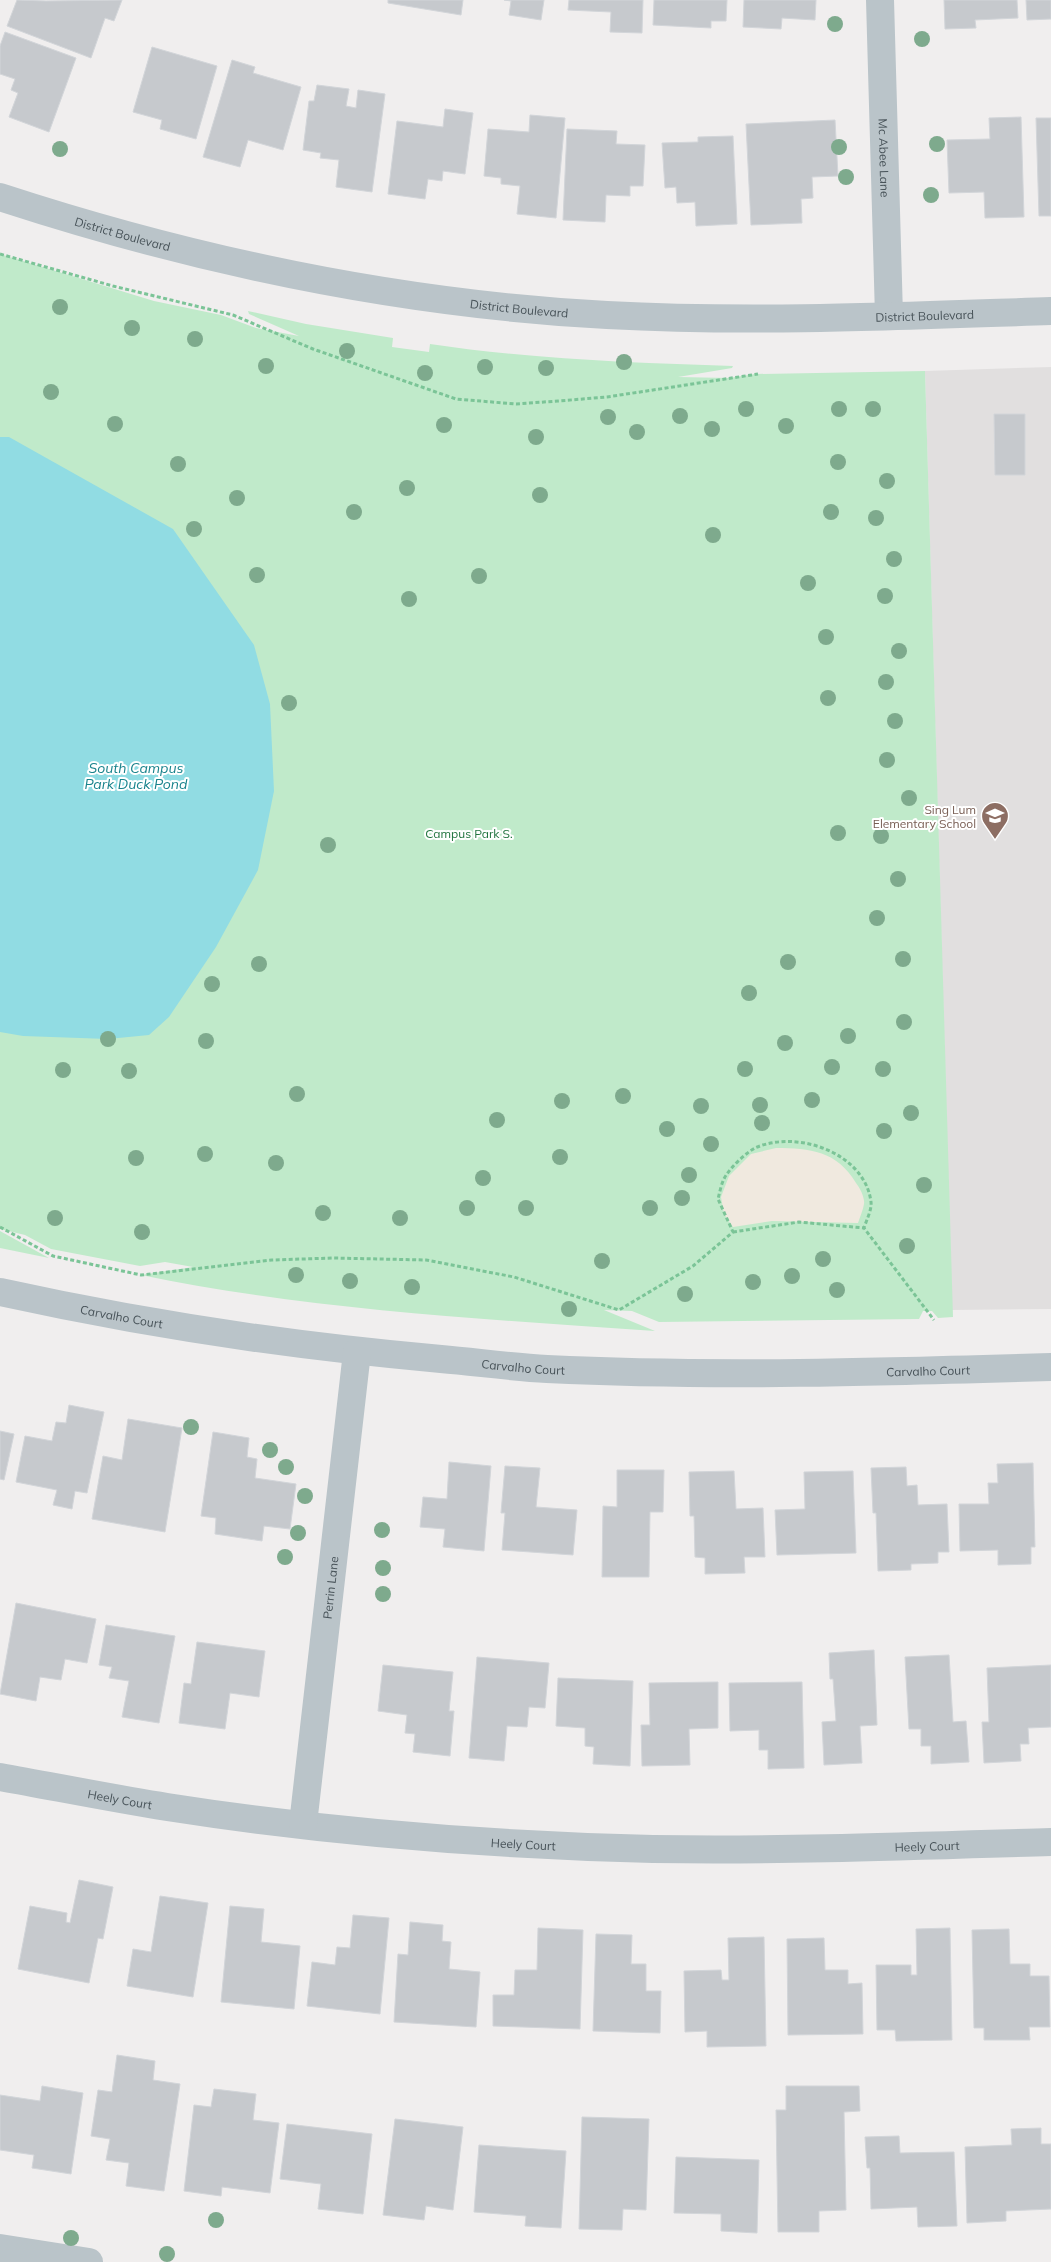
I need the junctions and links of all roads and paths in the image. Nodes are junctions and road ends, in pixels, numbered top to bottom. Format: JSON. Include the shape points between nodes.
{"nodes":[{"id":1,"x":880,"y":0,"type":"edge"},
{"id":2,"x":0,"y":197,"type":"edge"},
{"id":3,"x":0,"y":254,"type":"edge"},
{"id":4,"x":1051,"y":311,"type":"edge"},
{"id":5,"x":889,"y":316,"type":"junction"},
{"id":6,"x":758,"y":374,"type":"dead end"},
{"id":7,"x":0,"y":1227,"type":"edge"},
{"id":8,"x":864,"y":1228,"type":"junction"},
{"id":9,"x":733,"y":1232,"type":"junction"},
{"id":10,"x":0,"y":1292,"type":"edge"},
{"id":11,"x":934,"y":1320,"type":"dead end"},
{"id":12,"x":357,"y":1352,"type":"junction"},
{"id":13,"x":1051,"y":1367,"type":"edge"},
{"id":14,"x":0,"y":1777,"type":"edge"},
{"id":15,"x":303,"y":1824,"type":"junction"},
{"id":16,"x":1051,"y":1842,"type":"edge"},
{"id":17,"x":0,"y":2248,"type":"edge"},
{"id":18,"x":89,"y":2262,"type":"edge"}],
"edges":[{"from":1,"to":5,"type":"street","name":"Mc Abee Lane"},
{"from":2,"to":5,"type":"street","name":"District Boulevard","via":[[83,224],[202,256],[362,288],[606,315],[710,318]]},
{"from":3,"to":6,"type":"path","via":[[233,315],[313,349],[456,399],[516,404],[607,397]]},
{"from":4,"to":5,"type":"street","name":"District Boulevard"},
{"from":7,"to":9,"type":"path","via":[[53,1256],[141,1276],[272,1260],[426,1260],[514,1277],[619,1310],[693,1266]]},
{"from":8,"to":9,"type":"path","via":[[799,1222]]},
{"from":8,"to":9,"type":"path","via":[[872,1204],[860,1172],[813,1143],[781,1142],[754,1148],[726,1174],[718,1199]]},
{"from":8,"to":11,"type":"path"},
{"from":10,"to":12,"type":"street","name":"Carvalho Court","via":[[239,1337]]},
{"from":12,"to":13,"type":"street","name":"Carvalho Court","via":[[544,1368],[722,1374]]},
{"from":12,"to":15,"type":"street","name":"Perrin Lane"},
{"from":14,"to":15,"type":"street","name":"Heely Court","via":[[168,1807]]},
{"from":15,"to":16,"type":"street","name":"Heely Court","via":[[449,1838],[651,1848],[787,1850]]},
{"from":17,"to":18,"type":"street"}]}
